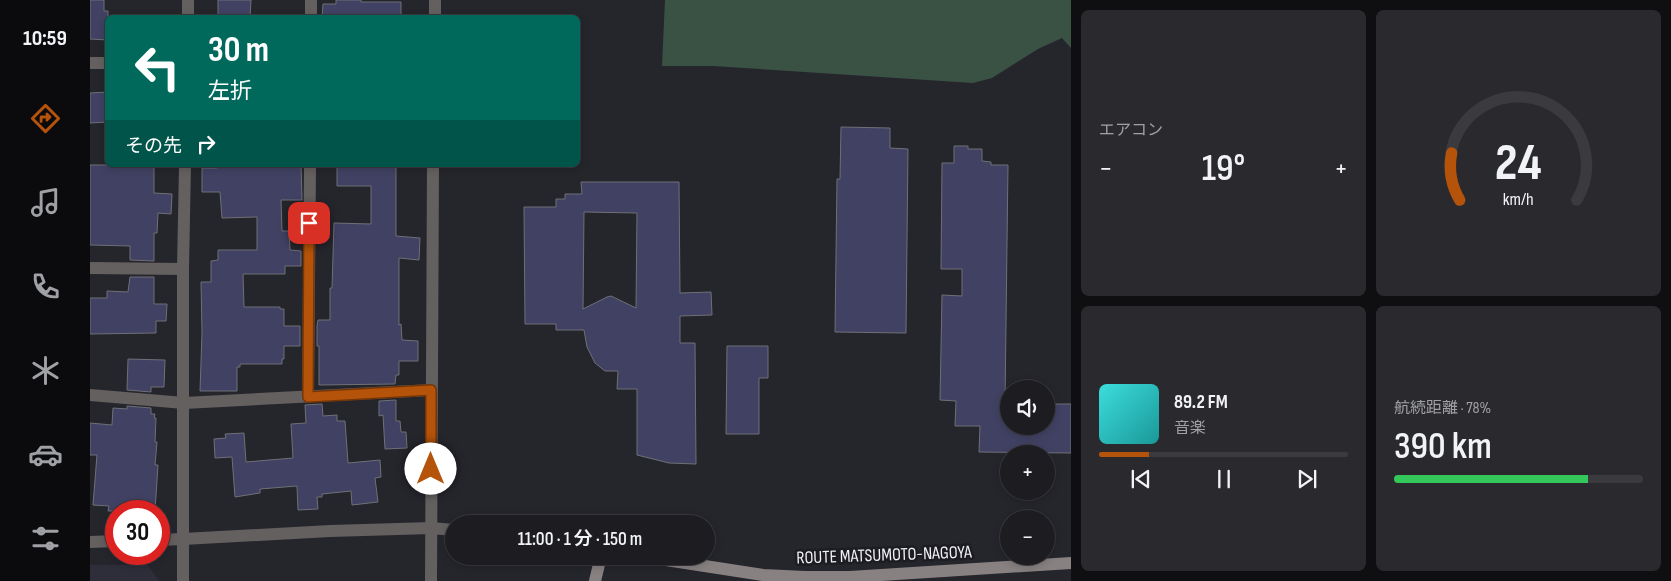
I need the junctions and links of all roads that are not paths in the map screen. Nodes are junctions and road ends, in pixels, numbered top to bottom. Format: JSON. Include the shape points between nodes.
{"nodes":[{"id":1,"x":188,"y":0,"type":"edge"},
{"id":2,"x":311,"y":0,"type":"edge"},
{"id":3,"x":435,"y":0,"type":"edge"},
{"id":4,"x":188,"y":15,"type":"edge"},
{"id":5,"x":311,"y":15,"type":"edge"},
{"id":6,"x":434,"y":15,"type":"edge"},
{"id":7,"x":90,"y":63,"type":"edge"},
{"id":8,"x":105,"y":63,"type":"edge"},
{"id":9,"x":185,"y":167,"type":"edge"},
{"id":10,"x":310,"y":167,"type":"edge"},
{"id":11,"x":433,"y":167,"type":"edge"},
{"id":12,"x":90,"y":268,"type":"edge"},
{"id":13,"x":183,"y":269,"type":"junction"},
{"id":14,"x":431,"y":390,"type":"junction"},
{"id":15,"x":90,"y":395,"type":"edge"},
{"id":16,"x":308,"y":397,"type":"junction"},
{"id":17,"x":184,"y":403,"type":"junction"},
{"id":18,"x":431,"y":528,"type":"junction"},
{"id":19,"x":445,"y":529,"type":"edge"},
{"id":20,"x":183,"y":539,"type":"junction"},
{"id":21,"x":170,"y":540,"type":"edge"},
{"id":22,"x":105,"y":541,"type":"edge"},
{"id":23,"x":90,"y":542,"type":"edge"},
{"id":24,"x":1071,"y":563,"type":"edge"},
{"id":25,"x":599,"y":565,"type":"edge"},
{"id":26,"x":698,"y":565,"type":"edge"},
{"id":27,"x":183,"y":581,"type":"edge"},
{"id":28,"x":431,"y":581,"type":"edge"},
{"id":29,"x":595,"y":581,"type":"edge"}],
"edges":[{"from":1,"to":4,"type":"street"},
{"from":2,"to":5,"type":"street"},
{"from":3,"to":6,"type":"street"},
{"from":7,"to":8,"type":"street"},
{"from":9,"to":13,"type":"street"},
{"from":10,"to":16,"type":"street"},
{"from":11,"to":14,"type":"street"},
{"from":12,"to":13,"type":"street"},
{"from":13,"to":17,"type":"street"},
{"from":14,"to":16,"type":"street"},
{"from":14,"to":18,"type":"street"},
{"from":15,"to":17,"type":"street"},
{"from":16,"to":17,"type":"street"},
{"from":17,"to":20,"type":"street"},
{"from":18,"to":19,"type":"street"},
{"from":18,"to":20,"type":"street"},
{"from":18,"to":28,"type":"street"},
{"from":20,"to":21,"type":"street"},
{"from":20,"to":27,"type":"street"},
{"from":22,"to":23,"type":"street"},
{"from":24,"to":26,"type":"main road","name":"ROUTE MATSUMOTO-NAGOYA","via":[[850,577],[763,575]]},
{"from":25,"to":29,"type":"main road"}]}
